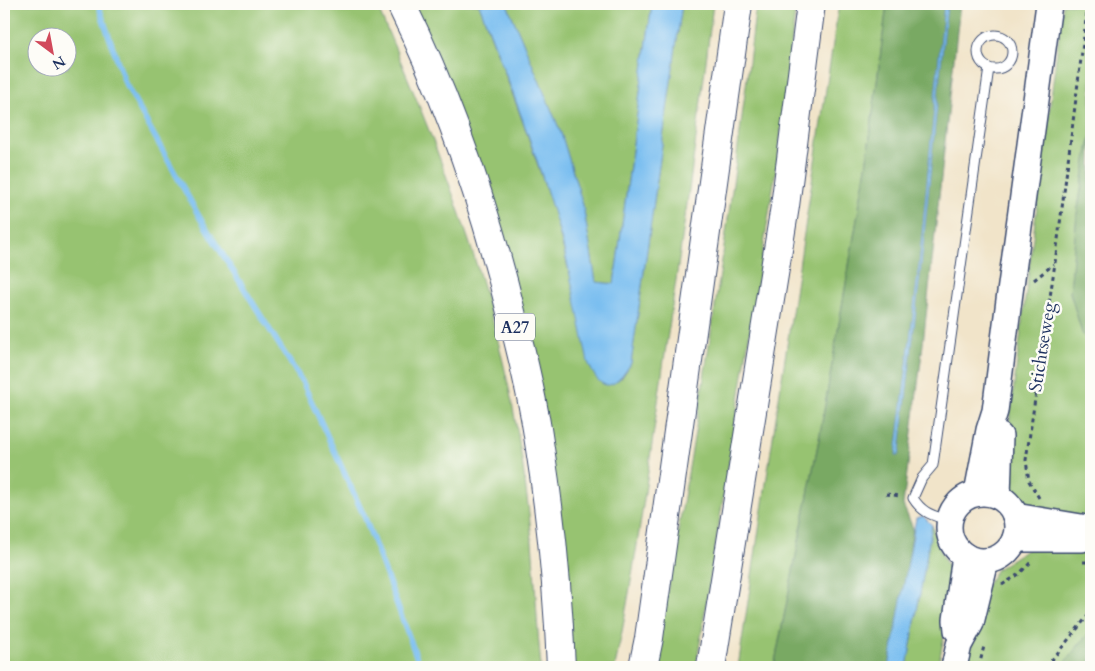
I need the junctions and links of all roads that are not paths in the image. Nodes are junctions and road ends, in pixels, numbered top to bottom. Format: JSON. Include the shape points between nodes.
{"nodes":[{"id":1,"x":401,"y":4,"type":"edge"},
{"id":2,"x":738,"y":4,"type":"edge"},
{"id":3,"x":811,"y":4,"type":"edge"},
{"id":4,"x":1046,"y":6,"type":"edge"},
{"id":5,"x":989,"y":68,"type":"dead end"},
{"id":6,"x":987,"y":495,"type":"junction"},
{"id":7,"x":949,"y":521,"type":"junction"},
{"id":8,"x":1015,"y":527,"type":"junction"},
{"id":9,"x":1042,"y":530,"type":"junction"},
{"id":10,"x":1091,"y":533,"type":"edge"},
{"id":11,"x":1091,"y":537,"type":"edge"},
{"id":12,"x":976,"y":559,"type":"junction"},
{"id":13,"x":956,"y":656,"type":"edge"},
{"id":14,"x":561,"y":667,"type":"edge"},
{"id":15,"x":643,"y":667,"type":"edge"},
{"id":16,"x":711,"y":667,"type":"edge"}],
"edges":[{"from":1,"to":14,"type":"highway","number":"A27","via":[[432,70],[467,164],[518,336],[548,504]]},
{"from":2,"to":15,"type":"highway"},
{"from":3,"to":16,"type":"highway","via":[[785,206]]},
{"from":4,"to":6,"type":"street","name":"Stichtseweg","via":[[996,412],[989,430]]},
{"from":5,"to":7,"type":"lane","via":[[933,465],[922,478],[913,498],[925,512]]},
{"from":6,"to":7,"type":"street","via":[[964,498],[954,508]]},
{"from":6,"to":8,"type":"street","via":[[1005,501]]},
{"from":7,"to":12,"type":"street","via":[[949,534],[955,547]]},
{"from":8,"to":9,"type":"street"},
{"from":8,"to":12,"type":"street","via":[[1010,547],[1004,554]]},
{"from":9,"to":10,"type":"street","via":[[1081,527]]},
{"from":9,"to":11,"type":"street","via":[[1078,540]]},
{"from":12,"to":13,"type":"street","via":[[956,620]]}]}
